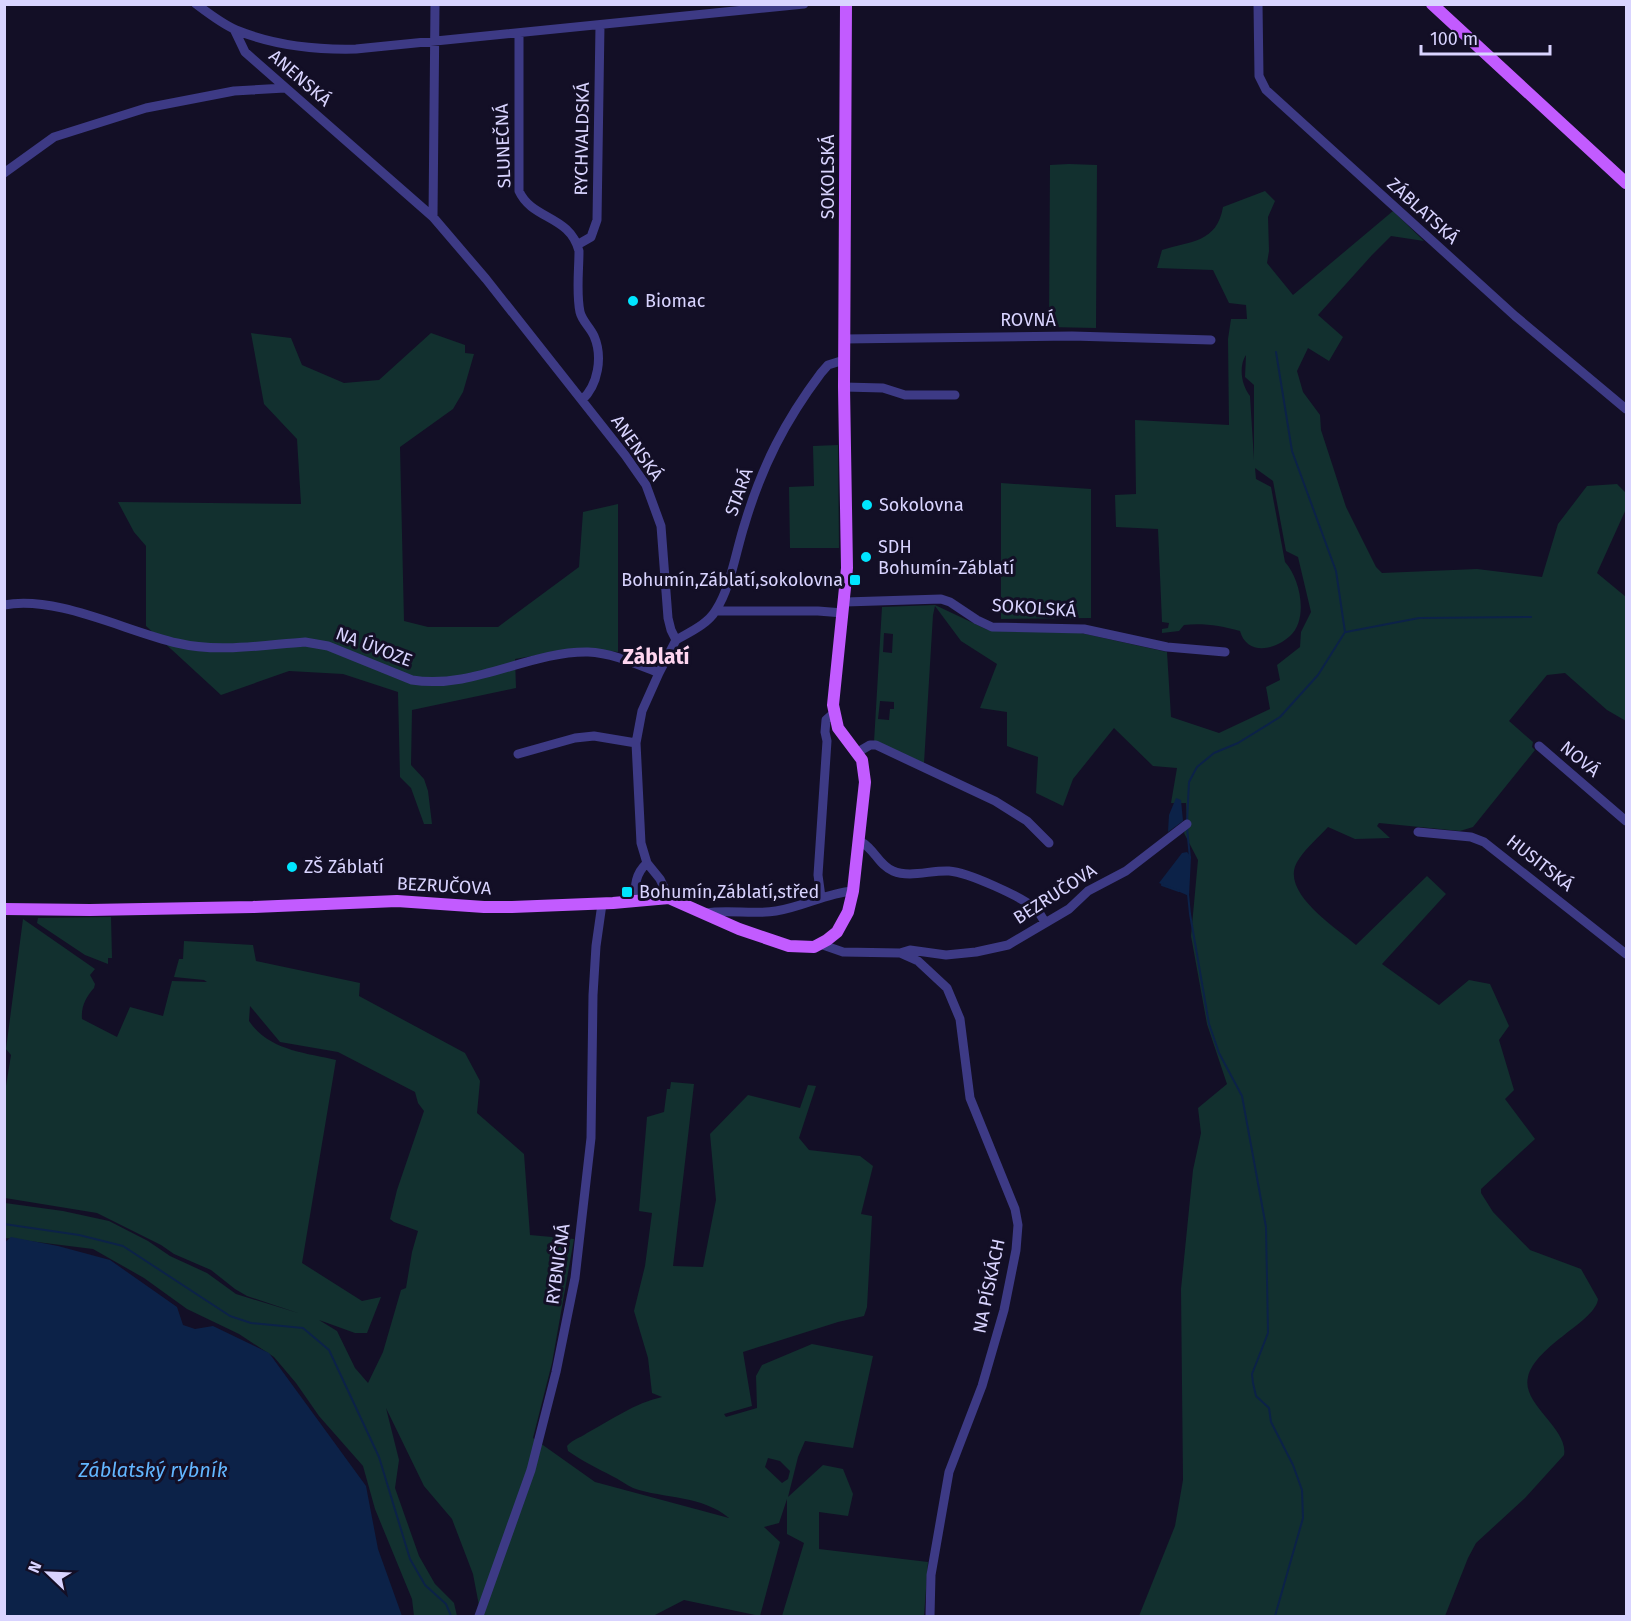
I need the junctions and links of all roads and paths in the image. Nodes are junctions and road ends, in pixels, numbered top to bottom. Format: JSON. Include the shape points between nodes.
{"nodes":[{"id":1,"x":196,"y":4,"type":"edge"},
{"id":2,"x":435,"y":4,"type":"edge"},
{"id":3,"x":804,"y":4,"type":"edge"},
{"id":4,"x":846,"y":4,"type":"edge"},
{"id":5,"x":1258,"y":4,"type":"edge"},
{"id":6,"x":1432,"y":4,"type":"edge"},
{"id":7,"x":734,"y":8,"type":"edge"},
{"id":8,"x":600,"y":25,"type":"junction"},
{"id":9,"x":234,"y":29,"type":"junction"},
{"id":10,"x":519,"y":33,"type":"junction"},
{"id":11,"x":434,"y":41,"type":"junction"},
{"id":12,"x":285,"y":88,"type":"junction"},
{"id":13,"x":4,"y":173,"type":"edge"},
{"id":14,"x":1626,"y":183,"type":"edge"},
{"id":15,"x":433,"y":217,"type":"junction"},
{"id":16,"x":578,"y":245,"type":"junction"},
{"id":17,"x":844,"y":339,"type":"junction"},
{"id":18,"x":1211,"y":340,"type":"dead end"},
{"id":19,"x":844,"y":360,"type":"junction"},
{"id":20,"x":844,"y":387,"type":"junction"},
{"id":21,"x":955,"y":395,"type":"dead end"},
{"id":22,"x":582,"y":400,"type":"junction"},
{"id":23,"x":1626,"y":409,"type":"edge"},
{"id":24,"x":4,"y":605,"type":"edge"},
{"id":25,"x":844,"y":608,"type":"junction"},
{"id":26,"x":716,"y":611,"type":"junction"},
{"id":27,"x":676,"y":640,"type":"junction"},
{"id":28,"x":1225,"y":652,"type":"dead end"},
{"id":29,"x":659,"y":673,"type":"junction"},
{"id":30,"x":834,"y":713,"type":"junction"},
{"id":31,"x":636,"y":743,"type":"junction"},
{"id":32,"x":1539,"y":746,"type":"dead end"},
{"id":33,"x":858,"y":752,"type":"junction"},
{"id":34,"x":518,"y":754,"type":"dead end"},
{"id":35,"x":1626,"y":821,"type":"edge"},
{"id":36,"x":1186,"y":824,"type":"dead end"},
{"id":37,"x":1418,"y":832,"type":"dead end"},
{"id":38,"x":859,"y":841,"type":"junction"},
{"id":39,"x":1049,"y":843,"type":"dead end"},
{"id":40,"x":647,"y":863,"type":"junction"},
{"id":41,"x":853,"y":891,"type":"junction"},
{"id":42,"x":669,"y":897,"type":"junction"},
{"id":43,"x":821,"y":897,"type":"junction"},
{"id":44,"x":635,"y":900,"type":"junction"},
{"id":45,"x":602,"y":904,"type":"junction"},
{"id":46,"x":4,"y":909,"type":"edge"},
{"id":47,"x":706,"y":913,"type":"junction"},
{"id":48,"x":1045,"y":922,"type":"junction"},
{"id":49,"x":820,"y":944,"type":"junction"},
{"id":50,"x":900,"y":953,"type":"junction"},
{"id":51,"x":1626,"y":954,"type":"edge"},
{"id":52,"x":479,"y":1617,"type":"edge"},
{"id":53,"x":930,"y":1617,"type":"edge"}],
"edges":[{"from":1,"to":9,"type":"street"},
{"from":2,"to":11,"type":"street"},
{"from":3,"to":7,"type":"street"},
{"from":4,"to":17,"type":"main road","name":"SOKOLSKÁ"},
{"from":5,"to":23,"type":"street","name":"ZÁBLATSKÁ","via":[[1259,76],[1266,90],[1515,316]]},
{"from":6,"to":14,"type":"main road"},
{"from":7,"to":8,"type":"street"},
{"from":8,"to":10,"type":"street"},
{"from":8,"to":16,"type":"street","name":"RYCHVALDSKÁ","via":[[597,220],[591,237]]},
{"from":9,"to":11,"type":"street","via":[[315,48],[356,49]]},
{"from":9,"to":12,"type":"street","name":"ANENSKÁ","via":[[245,52]]},
{"from":10,"to":11,"type":"street"},
{"from":10,"to":16,"type":"street","name":"SLUNEČNÁ","via":[[519,191],[530,206],[568,229]]},
{"from":11,"to":15,"type":"street"},
{"from":12,"to":13,"type":"street","via":[[234,91],[146,108],[54,137]]},
{"from":12,"to":15,"type":"street","name":"ANENSKÁ"},
{"from":15,"to":22,"type":"street","name":"ANENSKÁ"},
{"from":16,"to":22,"type":"street","via":[[580,313],[596,343],[598,369],[593,388]]},
{"from":17,"to":18,"type":"street","name":"ROVNÁ","via":[[1072,336]]},
{"from":17,"to":19,"type":"main road","name":"SOKOLSKÁ"},
{"from":19,"to":20,"type":"main road","name":"SOKOLSKÁ"},
{"from":19,"to":26,"type":"street","name":"STARÁ","via":[[828,365],[821,373],[773,448]]},
{"from":20,"to":21,"type":"street","via":[[883,388],[905,395]]},
{"from":20,"to":25,"type":"main road","name":"SOKOLSKÁ"},
{"from":22,"to":27,"type":"street","name":"ANENSKÁ","via":[[625,455],[653,501],[661,526],[668,618]]},
{"from":24,"to":29,"type":"street","name":"NA ÚVOZE","via":[[51,605],[178,644],[213,648],[317,643],[425,682],[451,681],[577,652],[604,654]]},
{"from":25,"to":26,"type":"street"},
{"from":25,"to":28,"type":"street","name":"SOKOLSKÁ","via":[[941,600],[992,627],[1084,629],[1167,647]]},
{"from":25,"to":30,"type":"main road","name":"SOKOLSKÁ"},
{"from":26,"to":27,"type":"street"},
{"from":27,"to":29,"type":"street"},
{"from":29,"to":31,"type":"street","via":[[640,718]]},
{"from":30,"to":33,"type":"main road","via":[[838,728]]},
{"from":30,"to":43,"type":"street","via":[[826,720],[825,732],[818,875]]},
{"from":31,"to":34,"type":"street","via":[[594,736]]},
{"from":31,"to":40,"type":"street","via":[[639,831]]},
{"from":32,"to":35,"type":"street","name":"NOVÁ"},
{"from":33,"to":38,"type":"main road","via":[[865,782]]},
{"from":33,"to":39,"type":"street","via":[[876,745],[995,801],[1027,821]]},
{"from":36,"to":48,"type":"street","name":"BEZRUČOVA","via":[[1126,871],[1088,891],[1069,909]]},
{"from":37,"to":51,"type":"street","name":"HUSITSKÁ","via":[[1484,842]]},
{"from":38,"to":41,"type":"main road"},
{"from":38,"to":48,"type":"street","via":[[869,845],[892,871],[971,875],[1029,904]]},
{"from":40,"to":42,"type":"street"},
{"from":40,"to":44,"type":"street","via":[[638,874]]},
{"from":41,"to":43,"type":"street"},
{"from":41,"to":49,"type":"main road","via":[[842,925]]},
{"from":42,"to":44,"type":"main road","name":"BEZRUČOVA"},
{"from":42,"to":47,"type":"main road","name":"BEZRUČOVA"},
{"from":43,"to":47,"type":"street","via":[[777,911]]},
{"from":44,"to":45,"type":"main road","name":"BEZRUČOVA"},
{"from":45,"to":46,"type":"main road","name":"BEZRUČOVA","via":[[484,907],[397,901],[218,908]]},
{"from":45,"to":52,"type":"street","name":"RYBNIČNÁ","via":[[593,995],[591,1138],[575,1278],[531,1470]]},
{"from":47,"to":49,"type":"main road","name":"BEZRUČOVA","via":[[776,943],[800,948]]},
{"from":48,"to":50,"type":"street","name":"BEZRUČOVA","via":[[1008,945],[976,952]]},
{"from":49,"to":50,"type":"street","name":"BEZRUČOVA","via":[[843,952]]},
{"from":50,"to":53,"type":"street","name":"NA PÍSKÁCH","via":[[918,961],[947,988],[960,1019],[970,1098],[1018,1225],[1004,1310],[982,1386],[949,1472],[932,1575]]}]}
